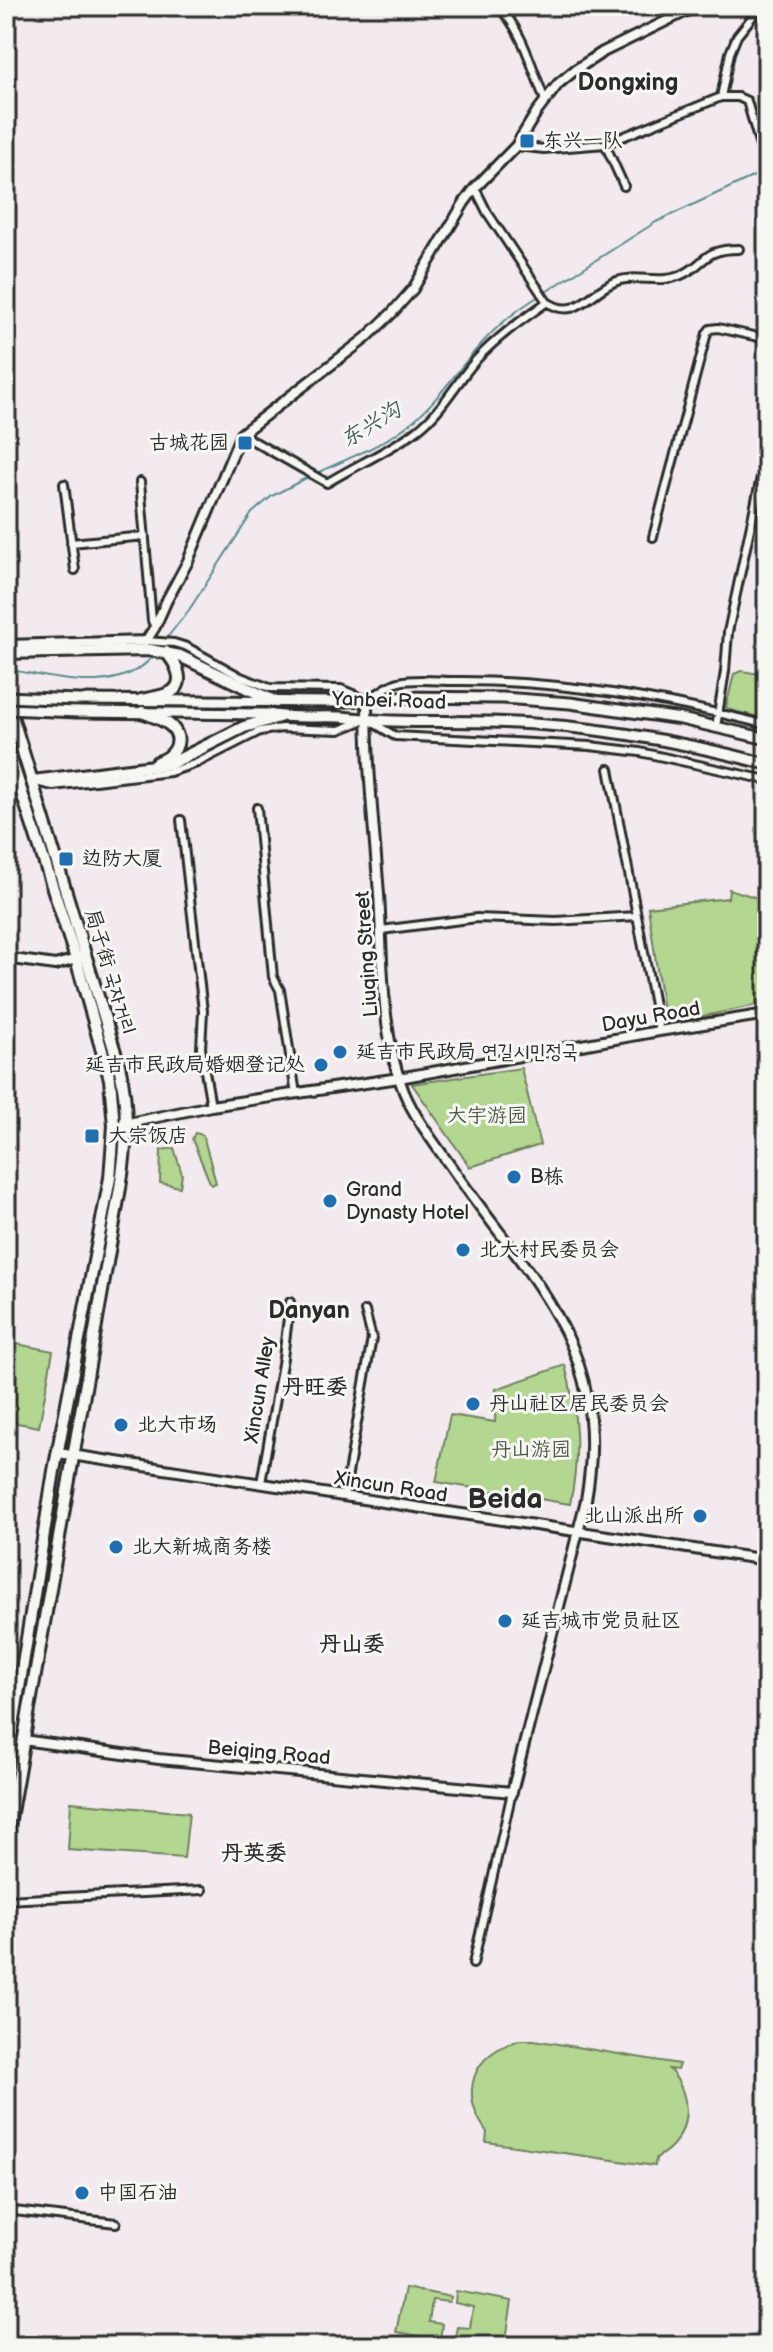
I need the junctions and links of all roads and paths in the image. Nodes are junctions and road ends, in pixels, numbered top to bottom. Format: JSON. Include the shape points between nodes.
{"nodes":[{"id":1,"x":497,"y":6,"type":"edge"},
{"id":2,"x":697,"y":6,"type":"edge"},
{"id":3,"x":761,"y":6,"type":"edge"},
{"id":4,"x":721,"y":97,"type":"junction"},
{"id":5,"x":545,"y":100,"type":"junction"},
{"id":6,"x":605,"y":144,"type":"junction"},
{"id":7,"x":516,"y":146,"type":"junction"},
{"id":8,"x":762,"y":153,"type":"dead end"},
{"id":9,"x":624,"y":186,"type":"dead end"},
{"id":10,"x":475,"y":188,"type":"junction"},
{"id":11,"x":739,"y":249,"type":"dead end"},
{"id":12,"x":546,"y":300,"type":"junction"},
{"id":13,"x":767,"y":339,"type":"edge"},
{"id":14,"x":241,"y":434,"type":"junction"},
{"id":15,"x":767,"y":449,"type":"edge"},
{"id":16,"x":140,"y":482,"type":"dead end"},
{"id":17,"x":64,"y":484,"type":"dead end"},
{"id":18,"x":145,"y":536,"type":"junction"},
{"id":19,"x":653,"y":537,"type":"dead end"},
{"id":20,"x":71,"y":543,"type":"junction"},
{"id":21,"x":75,"y":570,"type":"dead end"},
{"id":22,"x":155,"y":627,"type":"junction"},
{"id":23,"x":151,"y":644,"type":"junction"},
{"id":24,"x":6,"y":645,"type":"edge"},
{"id":25,"x":170,"y":648,"type":"junction"},
{"id":26,"x":6,"y":653,"type":"edge"},
{"id":27,"x":6,"y":696,"type":"edge"},
{"id":28,"x":141,"y":700,"type":"junction"},
{"id":29,"x":367,"y":700,"type":"junction"},
{"id":30,"x":276,"y":702,"type":"junction"},
{"id":31,"x":6,"y":709,"type":"edge"},
{"id":32,"x":142,"y":712,"type":"junction"},
{"id":33,"x":718,"y":712,"type":"junction"},
{"id":34,"x":279,"y":717,"type":"junction"},
{"id":35,"x":367,"y":719,"type":"junction"},
{"id":36,"x":767,"y":725,"type":"edge"},
{"id":37,"x":716,"y":727,"type":"junction"},
{"id":38,"x":767,"y":739,"type":"edge"},
{"id":39,"x":6,"y":744,"type":"edge"},
{"id":40,"x":767,"y":764,"type":"edge"},
{"id":41,"x":609,"y":769,"type":"dead end"},
{"id":42,"x":11,"y":773,"type":"edge"},
{"id":43,"x":33,"y":780,"type":"junction"},
{"id":44,"x":767,"y":780,"type":"edge"},
{"id":45,"x":257,"y":808,"type":"dead end"},
{"id":46,"x":181,"y":820,"type":"dead end"},
{"id":47,"x":637,"y":916,"type":"junction"},
{"id":48,"x":381,"y":930,"type":"junction"},
{"id":49,"x":6,"y":958,"type":"edge"},
{"id":50,"x":81,"y":958,"type":"junction"},
{"id":51,"x":767,"y":1014,"type":"edge"},
{"id":52,"x":659,"y":1031,"type":"junction"},
{"id":53,"x":399,"y":1078,"type":"junction"},
{"id":54,"x":296,"y":1094,"type":"junction"},
{"id":55,"x":211,"y":1106,"type":"junction"},
{"id":56,"x":127,"y":1122,"type":"junction"},
{"id":57,"x":114,"y":1126,"type":"junction"},
{"id":58,"x":290,"y":1302,"type":"dead end"},
{"id":59,"x":365,"y":1311,"type":"dead end"},
{"id":60,"x":58,"y":1453,"type":"junction"},
{"id":61,"x":72,"y":1455,"type":"junction"},
{"id":62,"x":261,"y":1483,"type":"junction"},
{"id":63,"x":344,"y":1496,"type":"junction"},
{"id":64,"x":578,"y":1532,"type":"junction"},
{"id":65,"x":767,"y":1560,"type":"edge"},
{"id":66,"x":23,"y":1740,"type":"junction"},
{"id":67,"x":6,"y":1769,"type":"edge"},
{"id":68,"x":512,"y":1792,"type":"junction"},
{"id":69,"x":6,"y":1841,"type":"edge"},
{"id":70,"x":202,"y":1890,"type":"dead end"},
{"id":71,"x":6,"y":1900,"type":"edge"},
{"id":72,"x":473,"y":1964,"type":"dead end"},
{"id":73,"x":6,"y":2210,"type":"edge"},
{"id":74,"x":116,"y":2223,"type":"dead end"}],
"edges":[{"from":1,"to":5,"type":"street","via":[[514,25]]},
{"from":2,"to":5,"type":"street","via":[[575,70]]},
{"from":3,"to":4,"type":"street","via":[[737,36]]},
{"from":4,"to":6,"type":"street"},
{"from":4,"to":8,"type":"street","via":[[747,101]]},
{"from":5,"to":7,"type":"street"},
{"from":6,"to":7,"type":"street"},
{"from":6,"to":9,"type":"street"},
{"from":7,"to":10,"type":"street"},
{"from":10,"to":12,"type":"street"},
{"from":10,"to":14,"type":"street","via":[[413,289],[392,313]]},
{"from":11,"to":12,"type":"street","via":[[713,252],[680,276],[624,278],[569,310]]},
{"from":12,"to":14,"type":"street","via":[[476,360],[418,429],[327,483]]},
{"from":13,"to":19,"type":"street","via":[[718,328],[707,333]]},
{"from":14,"to":22,"type":"street"},
{"from":15,"to":33,"type":"street","via":[[728,632]]},
{"from":16,"to":18,"type":"street"},
{"from":17,"to":20,"type":"street"},
{"from":18,"to":20,"type":"street"},
{"from":18,"to":22,"type":"street"},
{"from":20,"to":21,"type":"street"},
{"from":22,"to":23,"type":"street"},
{"from":23,"to":24,"type":"street"},
{"from":23,"to":25,"type":"main road"},
{"from":23,"to":26,"type":"main road"},
{"from":25,"to":28,"type":"main road","via":[[179,682],[171,693]]},
{"from":25,"to":29,"type":"street","via":[[187,647],[270,688],[341,689]]},
{"from":25,"to":30,"type":"main road"},
{"from":27,"to":28,"type":"main road","name":"Yanbei Road","bridge":true},
{"from":27,"to":43,"type":"main road","name":"局子街 국자거리"},
{"from":28,"to":30,"type":"main road","name":"Yanbei Road"},
{"from":29,"to":30,"type":"main road","name":"Yanbei Road"},
{"from":29,"to":33,"type":"street","via":[[398,682],[481,681],[587,689]]},
{"from":29,"to":35,"type":"street","name":"Liuqing Street"},
{"from":29,"to":37,"type":"main road","name":"Yanbei Road","via":[[445,696],[570,703]]},
{"from":31,"to":32,"type":"main road","name":"Yanbei Road","bridge":true},
{"from":32,"to":34,"type":"main road","name":"Yanbei Road"},
{"from":32,"to":43,"type":"main road","via":[[163,720],[178,737],[167,759]]},
{"from":33,"to":36,"type":"street"},
{"from":33,"to":37,"type":"street"},
{"from":34,"to":35,"type":"main road","name":"Yanbei Road"},
{"from":34,"to":43,"type":"main road","via":[[244,727],[170,764]]},
{"from":35,"to":40,"type":"main road","name":"Yanbei Road","via":[[579,728]]},
{"from":35,"to":43,"type":"street","via":[[339,730],[260,731],[170,772],[53,786]]},
{"from":35,"to":44,"type":"street","via":[[395,736],[640,752]]},
{"from":35,"to":48,"type":"street","name":"Liuqing Street"},
{"from":37,"to":38,"type":"main road","name":"Yanbei Road"},
{"from":39,"to":42,"type":"main road","name":"局子街 국자거리"},
{"from":41,"to":47,"type":"street"},
{"from":42,"to":50,"type":"main road","name":"局子街 국자거리"},
{"from":43,"to":50,"type":"main road","name":"局子街 국자거리"},
{"from":45,"to":54,"type":"street","via":[[273,977],[280,990]]},
{"from":46,"to":55,"type":"street"},
{"from":47,"to":48,"type":"street","via":[[477,918]]},
{"from":47,"to":52,"type":"street"},
{"from":48,"to":53,"type":"street","name":"Liuqing Street","via":[[386,1012]]},
{"from":49,"to":50,"type":"street","via":[[55,965]]},
{"from":50,"to":56,"type":"main road","name":"局子街 국자거리","via":[[119,1065]]},
{"from":50,"to":57,"type":"main road","name":"局子街 국자거리","via":[[110,1079]]},
{"from":51,"to":52,"type":"street","name":"Dayu Road"},
{"from":52,"to":53,"type":"street","name":"Dayu Road"},
{"from":53,"to":54,"type":"street","name":"Dayu Road"},
{"from":53,"to":64,"type":"street","name":"Liuqing Street","via":[[416,1116],[546,1295],[571,1342],[586,1387],[592,1445]]},
{"from":54,"to":55,"type":"street","name":"Dayu Road"},
{"from":55,"to":56,"type":"street","name":"Dayu Road"},
{"from":56,"to":57,"type":"street","name":"Dayu Road"},
{"from":56,"to":61,"type":"main road","name":"局子街 국자거리"},
{"from":57,"to":60,"type":"main road","name":"局子街 국자거리","via":[[110,1178]]},
{"from":58,"to":62,"type":"street","name":"Xincun Alley"},
{"from":59,"to":63,"type":"street","via":[[372,1338]]},
{"from":60,"to":61,"type":"street","name":"Xincun Road"},
{"from":60,"to":67,"type":"main road","name":"局子街 국자거리"},
{"from":61,"to":62,"type":"street","name":"Xincun Road"},
{"from":61,"to":66,"type":"main road","name":"局子街 국자거리"},
{"from":62,"to":63,"type":"street","name":"Xincun Road"},
{"from":63,"to":64,"type":"street","name":"Xincun Road"},
{"from":64,"to":65,"type":"street","name":"Xincun Road"},
{"from":64,"to":68,"type":"street","name":"Liuqing Street"},
{"from":66,"to":68,"type":"street","name":"Beiqing Road","via":[[159,1759]]},
{"from":66,"to":69,"type":"main road","name":"局子街 국자거리"},
{"from":68,"to":72,"type":"street"},
{"from":70,"to":71,"type":"street"},
{"from":73,"to":74,"type":"street"}]}
